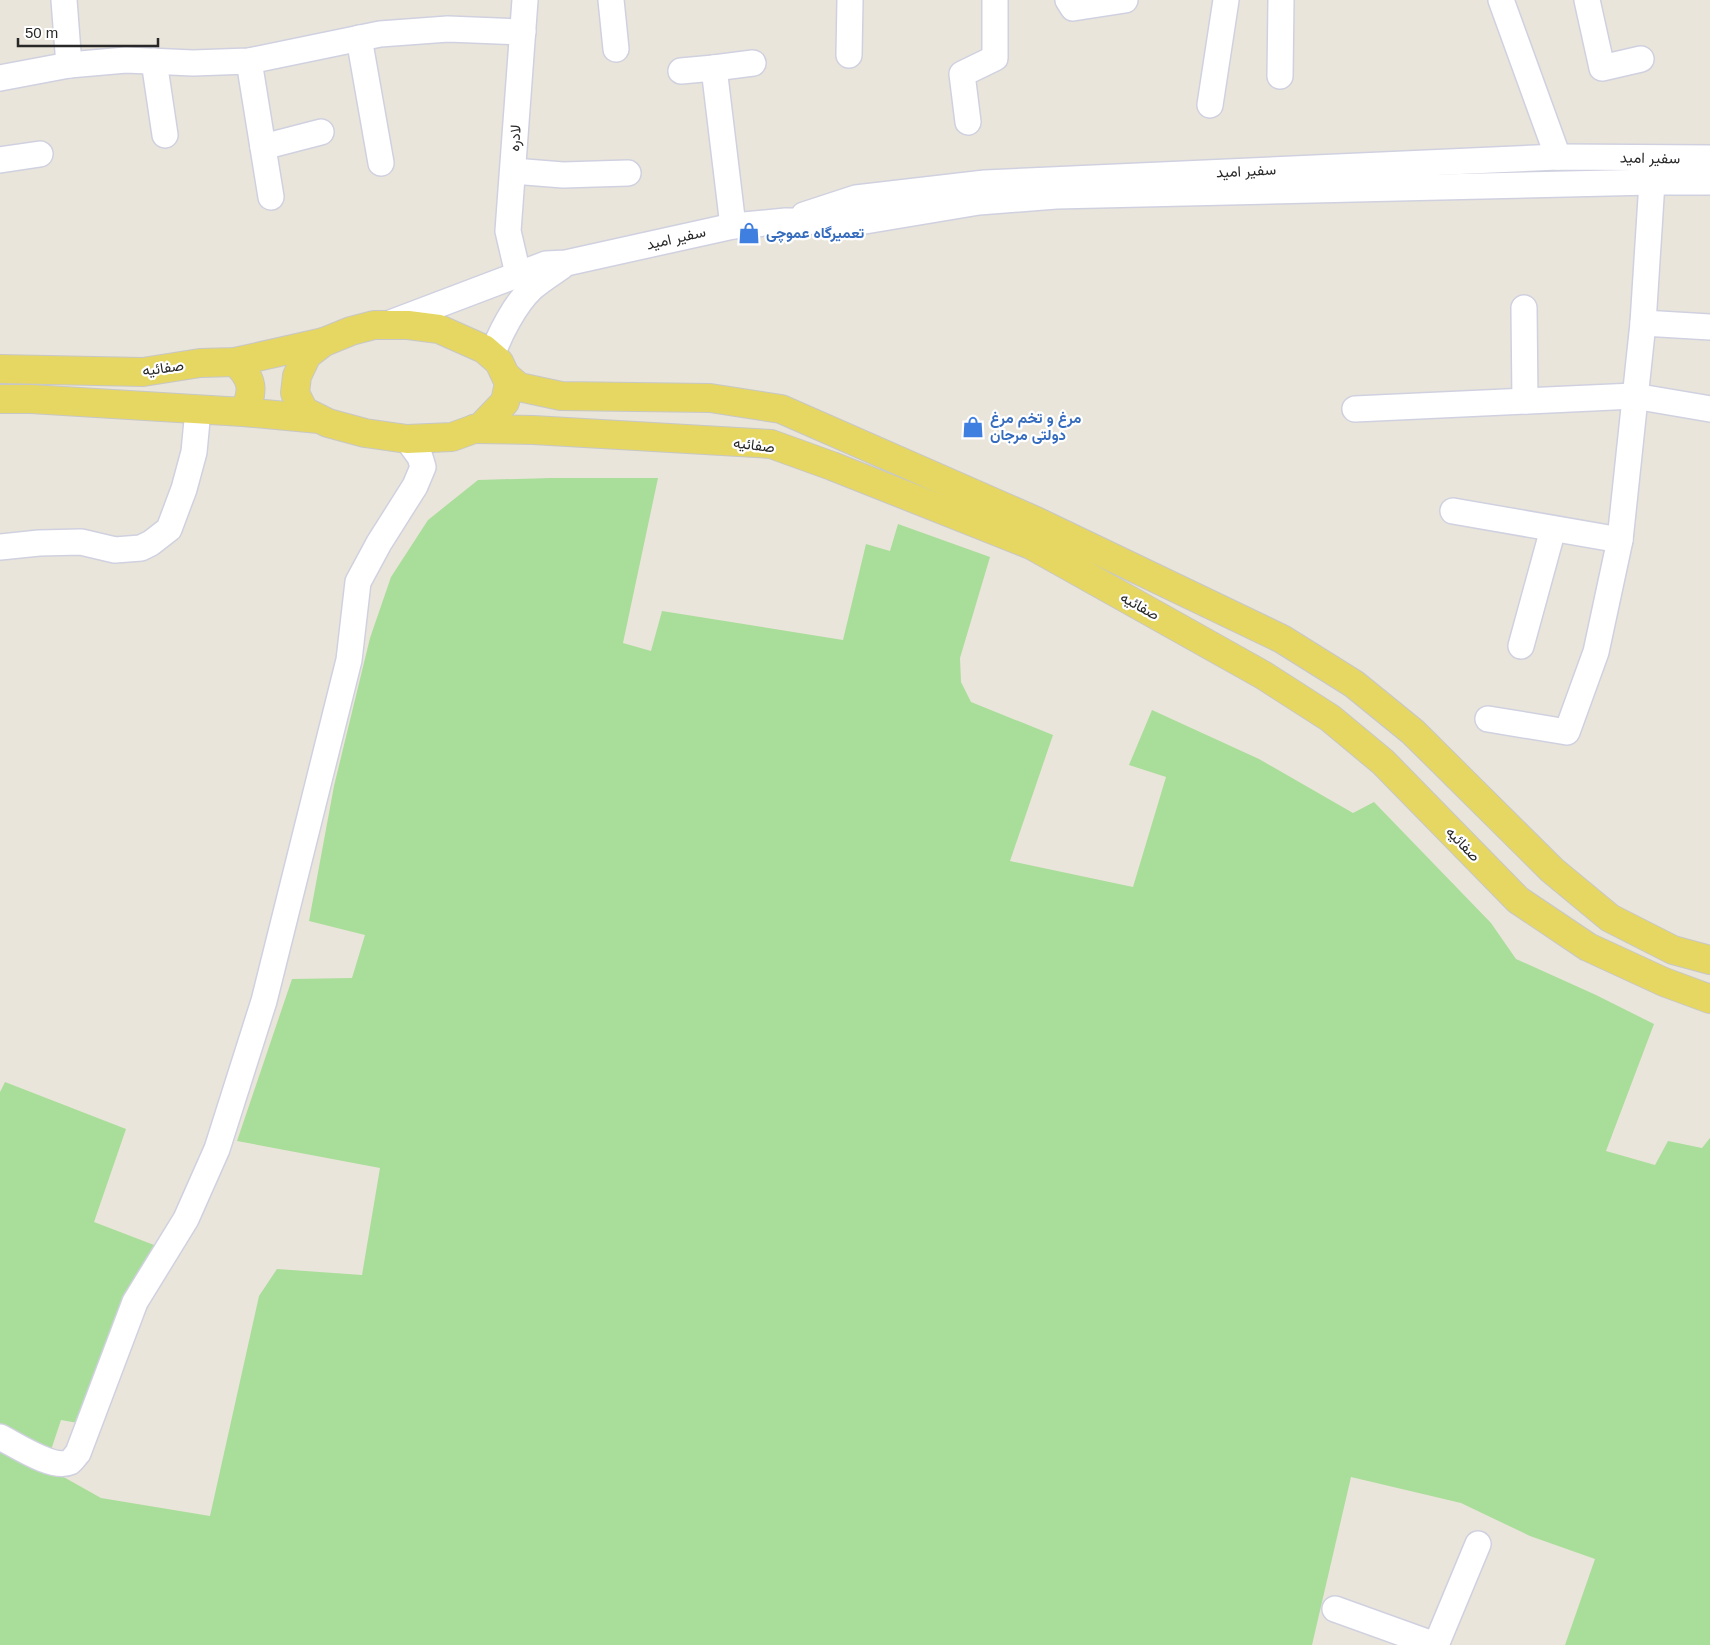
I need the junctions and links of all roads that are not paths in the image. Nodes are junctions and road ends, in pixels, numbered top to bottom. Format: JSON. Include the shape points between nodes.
{"nodes":[{"id":1,"x":64,"y":0,"type":"edge"},
{"id":2,"x":525,"y":0,"type":"edge"},
{"id":3,"x":611,"y":0,"type":"edge"},
{"id":4,"x":850,"y":0,"type":"edge"},
{"id":5,"x":995,"y":0,"type":"edge"},
{"id":6,"x":1068,"y":0,"type":"edge"},
{"id":7,"x":1125,"y":0,"type":"edge"},
{"id":8,"x":1226,"y":0,"type":"edge"},
{"id":9,"x":1281,"y":0,"type":"edge"},
{"id":10,"x":1501,"y":0,"type":"edge"},
{"id":11,"x":1587,"y":0,"type":"edge"},
{"id":12,"x":523,"y":32,"type":"junction"},
{"id":13,"x":359,"y":38,"type":"junction"},
{"id":14,"x":616,"y":49,"type":"dead end"},
{"id":15,"x":850,"y":55,"type":"dead end"},
{"id":16,"x":1641,"y":59,"type":"dead end"},
{"id":17,"x":249,"y":60,"type":"junction"},
{"id":18,"x":154,"y":61,"type":"junction"},
{"id":19,"x":753,"y":64,"type":"dead end"},
{"id":20,"x":68,"y":65,"type":"junction"},
{"id":21,"x":714,"y":68,"type":"junction"},
{"id":22,"x":681,"y":71,"type":"dead end"},
{"id":23,"x":1280,"y":76,"type":"dead end"},
{"id":24,"x":0,"y":78,"type":"edge"},
{"id":25,"x":1210,"y":105,"type":"dead end"},
{"id":26,"x":968,"y":122,"type":"dead end"},
{"id":27,"x":321,"y":132,"type":"dead end"},
{"id":28,"x":165,"y":135,"type":"dead end"},
{"id":29,"x":263,"y":147,"type":"junction"},
{"id":30,"x":40,"y":154,"type":"dead end"},
{"id":31,"x":1558,"y":156,"type":"junction"},
{"id":32,"x":1710,"y":158,"type":"edge"},
{"id":33,"x":0,"y":160,"type":"edge"},
{"id":34,"x":381,"y":163,"type":"dead end"},
{"id":35,"x":513,"y":171,"type":"junction"},
{"id":36,"x":628,"y":174,"type":"dead end"},
{"id":37,"x":1652,"y":182,"type":"junction"},
{"id":38,"x":1710,"y":182,"type":"edge"},
{"id":39,"x":271,"y":197,"type":"dead end"},
{"id":40,"x":786,"y":221,"type":"junction"},
{"id":41,"x":733,"y":226,"type":"junction"},
{"id":42,"x":566,"y":263,"type":"junction"},
{"id":43,"x":518,"y":274,"type":"junction"},
{"id":44,"x":1524,"y":308,"type":"dead end"},
{"id":45,"x":1643,"y":323,"type":"junction"},
{"id":46,"x":384,"y":325,"type":"junction"},
{"id":47,"x":1710,"y":327,"type":"edge"},
{"id":48,"x":324,"y":342,"type":"junction"},
{"id":49,"x":235,"y":362,"type":"junction"},
{"id":50,"x":499,"y":366,"type":"junction"},
{"id":51,"x":0,"y":369,"type":"edge"},
{"id":52,"x":1634,"y":396,"type":"junction"},
{"id":53,"x":0,"y":398,"type":"edge"},
{"id":54,"x":1524,"y":401,"type":"junction"},
{"id":55,"x":198,"y":410,"type":"junction"},
{"id":56,"x":1355,"y":410,"type":"dead end"},
{"id":57,"x":1710,"y":410,"type":"edge"},
{"id":58,"x":243,"y":412,"type":"junction"},
{"id":59,"x":319,"y":419,"type":"junction"},
{"id":60,"x":474,"y":429,"type":"junction"},
{"id":61,"x":407,"y":439,"type":"junction"},
{"id":62,"x":1454,"y":511,"type":"dead end"},
{"id":63,"x":1553,"y":529,"type":"junction"},
{"id":64,"x":1620,"y":540,"type":"junction"},
{"id":65,"x":0,"y":547,"type":"edge"},
{"id":66,"x":1521,"y":646,"type":"dead end"},
{"id":67,"x":1488,"y":719,"type":"dead end"},
{"id":68,"x":1710,"y":960,"type":"edge"},
{"id":69,"x":1710,"y":999,"type":"edge"},
{"id":70,"x":0,"y":1437,"type":"edge"},
{"id":71,"x":1478,"y":1544,"type":"dead end"},
{"id":72,"x":1336,"y":1609,"type":"dead end"},
{"id":73,"x":1435,"y":1645,"type":"edge"}],
"edges":[{"from":1,"to":20,"type":"street"},
{"from":2,"to":12,"type":"street","name":"لادره"},
{"from":3,"to":14,"type":"street"},
{"from":4,"to":15,"type":"street"},
{"from":5,"to":26,"type":"street","via":[[994,58],[962,74]]},
{"from":6,"to":7,"type":"street","via":[[1073,8]]},
{"from":8,"to":25,"type":"street"},
{"from":9,"to":23,"type":"street"},
{"from":10,"to":31,"type":"street"},
{"from":11,"to":16,"type":"street","via":[[1602,68]]},
{"from":12,"to":13,"type":"street","via":[[448,29]]},
{"from":12,"to":35,"type":"street","name":"لادره"},
{"from":13,"to":17,"type":"street"},
{"from":13,"to":34,"type":"street"},
{"from":17,"to":18,"type":"street"},
{"from":17,"to":29,"type":"street"},
{"from":18,"to":20,"type":"street"},
{"from":18,"to":28,"type":"street"},
{"from":19,"to":21,"type":"street"},
{"from":20,"to":24,"type":"street"},
{"from":21,"to":22,"type":"street"},
{"from":21,"to":41,"type":"street"},
{"from":27,"to":29,"type":"street"},
{"from":29,"to":39,"type":"street"},
{"from":30,"to":33,"type":"street"},
{"from":31,"to":32,"type":"street","name":"سفیر امید"},
{"from":31,"to":40,"type":"street","name":"سفیر امید","via":[[985,183],[856,198]]},
{"from":35,"to":36,"type":"street","via":[[562,175]]},
{"from":35,"to":43,"type":"street","name":"لادره","via":[[508,231]]},
{"from":37,"to":38,"type":"street","name":"سفیر امید"},
{"from":37,"to":40,"type":"street","name":"سفیر امید","via":[[1056,196],[979,202],[859,222]]},
{"from":37,"to":45,"type":"street"},
{"from":40,"to":41,"type":"street","name":"سفیر امید"},
{"from":41,"to":42,"type":"street","name":"سفیر امید"},
{"from":42,"to":43,"type":"street","name":"سفیر امید","via":[[546,264]]},
{"from":42,"to":50,"type":"street","via":[[531,289],[502,330]]},
{"from":43,"to":46,"type":"street","name":"سفیر امید"},
{"from":44,"to":54,"type":"street"},
{"from":45,"to":47,"type":"street"},
{"from":45,"to":52,"type":"street"},
{"from":46,"to":48,"type":"main road","name":"صفائیه","via":[[351,331]]},
{"from":46,"to":50,"type":"main road","name":"صفائیه","via":[[439,329],[484,349]]},
{"from":48,"to":49,"type":"main road","name":"صفائیه"},
{"from":48,"to":59,"type":"main road","via":[[307,355],[297,376],[295,393],[304,411]]},
{"from":49,"to":51,"type":"main road","name":"صفائیه","via":[[200,363],[144,372]]},
{"from":49,"to":58,"type":"main road","via":[[244,370],[251,390]]},
{"from":50,"to":60,"type":"main road","via":[[509,383],[505,402]]},
{"from":50,"to":68,"type":"main road","name":"صفائیه","via":[[519,386],[561,396],[710,398],[781,409],[1036,521],[1282,639],[1354,684],[1413,732],[1552,870],[1610,918],[1673,950]]},
{"from":52,"to":54,"type":"street"},
{"from":52,"to":57,"type":"street"},
{"from":52,"to":64,"type":"street"},
{"from":53,"to":55,"type":"main road"},
{"from":54,"to":56,"type":"street"},
{"from":55,"to":58,"type":"main road"},
{"from":55,"to":65,"type":"street","via":[[194,452],[184,489],[169,529],[151,543],[141,548],[115,550],[81,542]]},
{"from":58,"to":59,"type":"main road"},
{"from":59,"to":61,"type":"main road","via":[[365,433]]},
{"from":60,"to":61,"type":"main road","via":[[452,437]]},
{"from":60,"to":69,"type":"main road","name":"صفائیه","via":[[771,444],[1031,545],[1262,675],[1330,718],[1383,762],[1518,900],[1588,947]]},
{"from":61,"to":70,"type":"street","via":[[424,467],[358,582],[349,660],[295,878],[264,1001],[217,1148],[186,1219],[135,1302],[78,1453],[72,1461],[51,1463]]},
{"from":62,"to":63,"type":"street"},
{"from":63,"to":64,"type":"street"},
{"from":63,"to":66,"type":"street"},
{"from":64,"to":67,"type":"street","via":[[1596,652],[1567,732]]},
{"from":71,"to":73,"type":"street"},
{"from":72,"to":73,"type":"street"}]}
